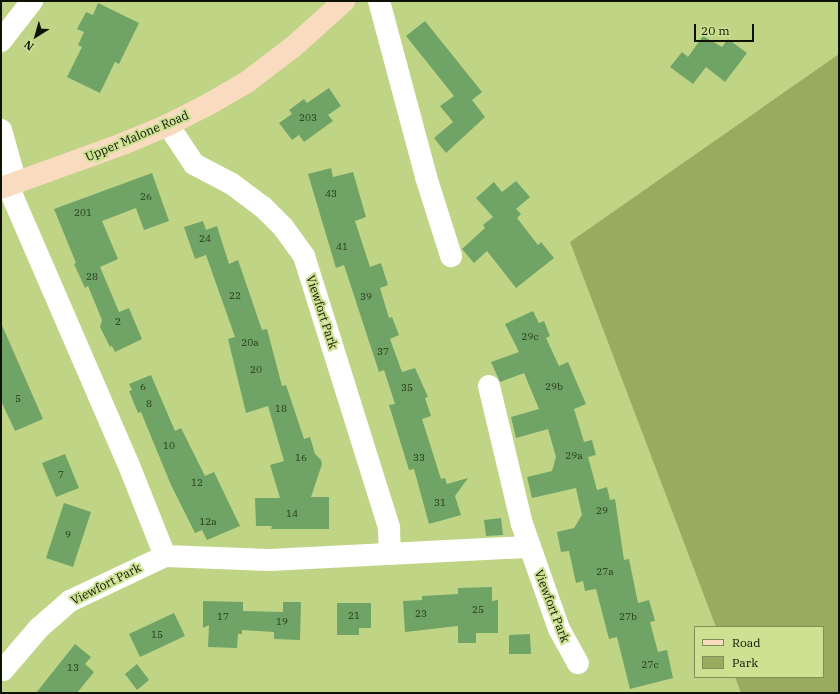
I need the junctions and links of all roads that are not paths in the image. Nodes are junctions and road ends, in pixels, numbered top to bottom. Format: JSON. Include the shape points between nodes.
{"nodes":[{"id":1,"x":32,"y":1,"type":"edge"},
{"id":2,"x":344,"y":1,"type":"edge"},
{"id":3,"x":379,"y":1,"type":"edge"},
{"id":4,"x":1,"y":41,"type":"edge"},
{"id":5,"x":168,"y":125,"type":"junction"},
{"id":6,"x":1,"y":130,"type":"edge"},
{"id":7,"x":9,"y":185,"type":"edge"},
{"id":8,"x":451,"y":256,"type":"dead end"},
{"id":9,"x":489,"y":386,"type":"dead end"},
{"id":10,"x":530,"y":547,"type":"junction"},
{"id":11,"x":390,"y":554,"type":"junction"},
{"id":12,"x":165,"y":556,"type":"junction"},
{"id":13,"x":578,"y":662,"type":"dead end"},
{"id":14,"x":3,"y":670,"type":"dead end"}],
"edges":[{"from":1,"to":4,"type":"street"},
{"from":2,"to":5,"type":"main road","name":"Upper Malone Road","via":[[293,47],[247,82]]},
{"from":3,"to":8,"type":"street","via":[[426,177]]},
{"from":5,"to":7,"type":"main road","name":"Upper Malone Road"},
{"from":5,"to":11,"type":"street","name":"Viewfort Park","via":[[194,164],[232,184],[263,207],[283,227],[304,256],[388,528]]},
{"from":6,"to":7,"type":"street"},
{"from":7,"to":12,"type":"street"},
{"from":9,"to":10,"type":"street","name":"Viewfort Park","via":[[522,524]]},
{"from":10,"to":11,"type":"street","name":"Viewfort Park"},
{"from":10,"to":13,"type":"street","name":"Viewfort Park","via":[[559,630]]},
{"from":11,"to":12,"type":"street","name":"Viewfort Park","via":[[270,560]]},
{"from":12,"to":14,"type":"street","name":"Viewfort Park","via":[[70,601],[39,628]]}]}
